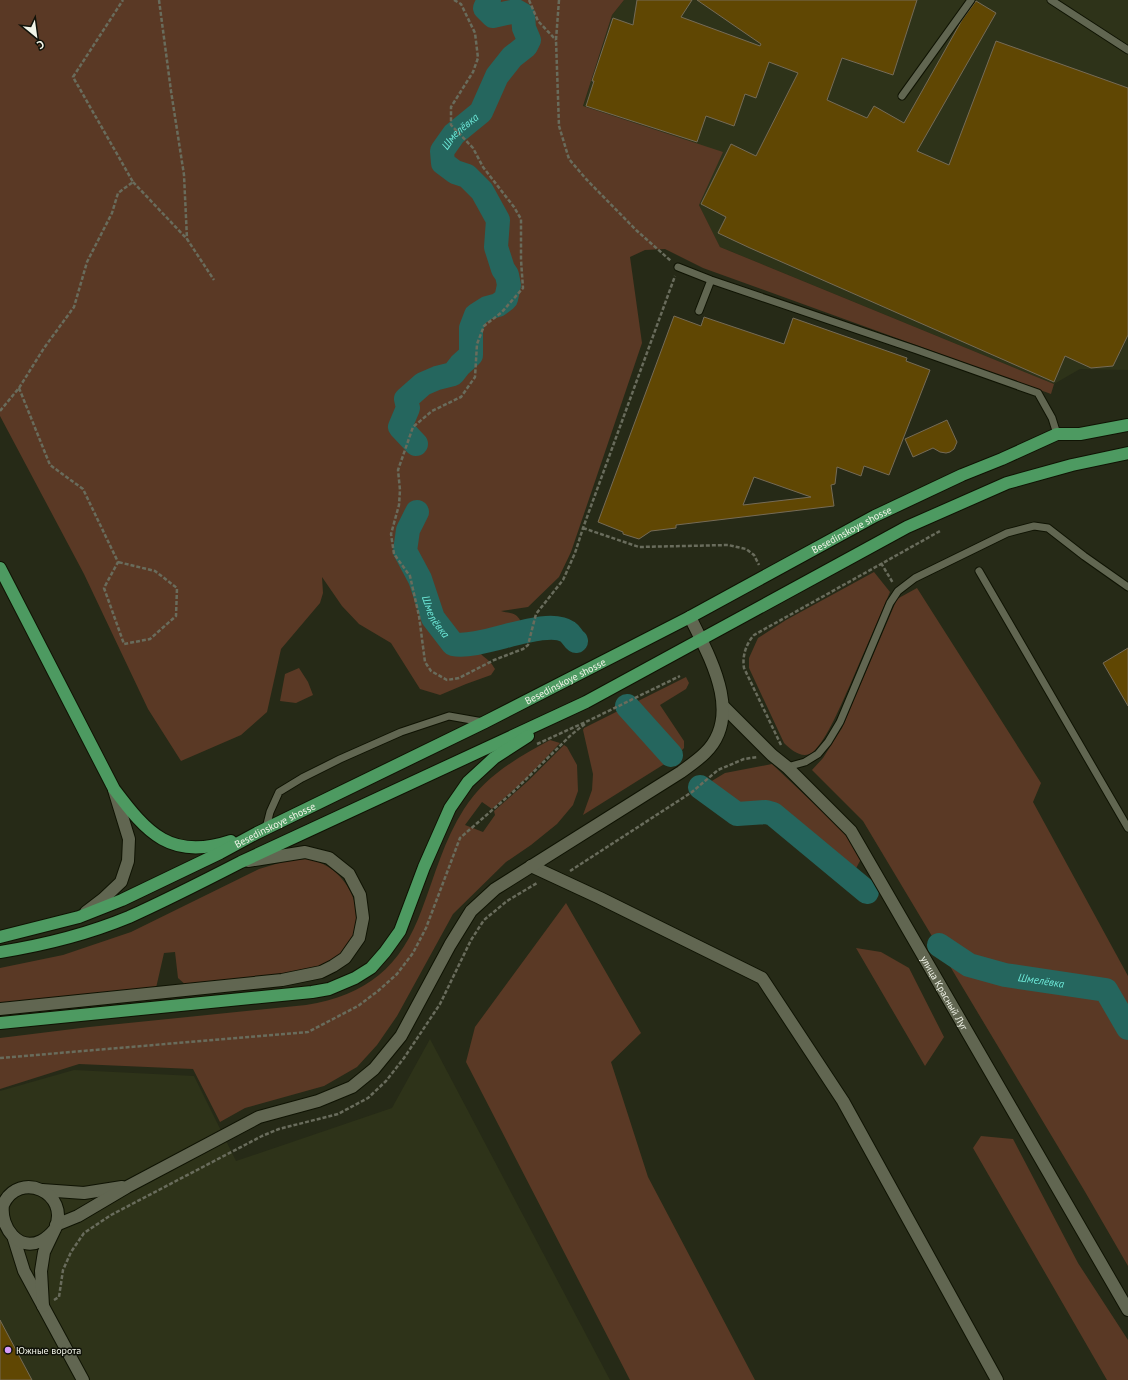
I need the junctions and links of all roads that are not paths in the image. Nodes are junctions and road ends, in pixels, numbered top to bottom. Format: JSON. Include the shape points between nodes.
{"nodes":[{"id":1,"x":971,"y":0,"type":"edge"},
{"id":2,"x":1051,"y":0,"type":"edge"},
{"id":3,"x":1128,"y":50,"type":"edge"},
{"id":4,"x":902,"y":96,"type":"dead end"},
{"id":5,"x":678,"y":267,"type":"road end"},
{"id":6,"x":711,"y":280,"type":"junction"},
{"id":7,"x":699,"y":312,"type":"dead end"},
{"id":8,"x":917,"y":350,"type":"junction"},
{"id":9,"x":914,"y":357,"type":"dead end"},
{"id":10,"x":1128,"y":425,"type":"edge"},
{"id":11,"x":1057,"y":434,"type":"junction"},
{"id":12,"x":1128,"y":453,"type":"edge"},
{"id":13,"x":0,"y":568,"type":"edge"},
{"id":14,"x":979,"y":571,"type":"dead end"},
{"id":15,"x":4,"y":584,"type":"edge"},
{"id":16,"x":1128,"y":587,"type":"edge"},
{"id":17,"x":690,"y":617,"type":"junction"},
{"id":18,"x":701,"y":640,"type":"junction"},
{"id":19,"x":723,"y":706,"type":"junction"},
{"id":20,"x":575,"y":708,"type":"junction"},
{"id":21,"x":485,"y":722,"type":"junction"},
{"id":22,"x":787,"y":767,"type":"junction"},
{"id":23,"x":114,"y":789,"type":"junction"},
{"id":24,"x":1128,"y":828,"type":"edge"},
{"id":25,"x":261,"y":830,"type":"junction"},
{"id":26,"x":241,"y":862,"type":"junction"},
{"id":27,"x":531,"y":866,"type":"junction"},
{"id":28,"x":79,"y":917,"type":"junction"},
{"id":29,"x":0,"y":937,"type":"edge"},
{"id":30,"x":0,"y":952,"type":"edge"},
{"id":31,"x":0,"y":1008,"type":"edge"},
{"id":32,"x":0,"y":1023,"type":"edge"},
{"id":33,"x":127,"y":1187,"type":"junction"},
{"id":34,"x":42,"y":1190,"type":"junction"},
{"id":35,"x":15,"y":1191,"type":"junction"},
{"id":36,"x":0,"y":1193,"type":"edge"},
{"id":37,"x":56,"y":1227,"type":"junction"},
{"id":38,"x":6,"y":1233,"type":"edge"},
{"id":39,"x":43,"y":1306,"type":"junction"},
{"id":40,"x":1128,"y":1310,"type":"edge"},
{"id":41,"x":83,"y":1380,"type":"edge"},
{"id":42,"x":997,"y":1380,"type":"edge"}],
"edges":[{"from":1,"to":4,"type":"lane"},
{"from":2,"to":3,"type":"lane"},
{"from":5,"to":6,"type":"lane"},
{"from":6,"to":7,"type":"lane"},
{"from":6,"to":8,"type":"lane"},
{"from":8,"to":9,"type":"lane"},
{"from":8,"to":11,"type":"lane","via":[[1038,393],[1052,418]]},
{"from":10,"to":11,"type":"main road","name":"Besedinskoye shosse","via":[[1080,434]]},
{"from":11,"to":17,"type":"main road","name":"Besedinskoye shosse","via":[[875,516]]},
{"from":12,"to":18,"type":"main road","name":"Besedinskoye shosse","via":[[1014,481],[970,498],[907,528]]},
{"from":13,"to":15,"type":"main road"},
{"from":14,"to":24,"type":"lane"},
{"from":15,"to":23,"type":"main road"},
{"from":16,"to":22,"type":"lane","via":[[1048,528],[1034,526],[1006,533],[915,578],[898,591],[890,603],[840,722],[828,742],[818,754],[805,762]]},
{"from":17,"to":18,"type":"street"},
{"from":17,"to":21,"type":"main road","name":"Besedinskoye shosse"},
{"from":18,"to":19,"type":"street","via":[[722,692]]},
{"from":18,"to":20,"type":"main road","name":"Besedinskoye shosse"},
{"from":19,"to":22,"type":"street","name":"улица Красный Луг"},
{"from":19,"to":27,"type":"street","via":[[717,737],[706,753],[681,772]]},
{"from":20,"to":26,"type":"main road","name":"Besedinskoye shosse"},
{"from":20,"to":32,"type":"main road","via":[[494,758],[468,782],[450,808],[400,931],[371,968],[355,978],[328,989],[312,992]]},
{"from":21,"to":25,"type":"main road","name":"Besedinskoye shosse"},
{"from":21,"to":25,"type":"lane","via":[[449,716],[401,732],[302,778],[279,792]]},
{"from":22,"to":40,"type":"street","name":"улица Красный Луг","via":[[851,831]]},
{"from":23,"to":25,"type":"main road","via":[[134,816],[169,844],[192,849],[216,846]]},
{"from":23,"to":28,"type":"street","via":[[129,839],[128,861],[121,882]]},
{"from":25,"to":28,"type":"main road","name":"Besedinskoye shosse","via":[[192,867]]},
{"from":26,"to":30,"type":"main road","name":"Besedinskoye shosse","via":[[128,917],[67,938]]},
{"from":26,"to":31,"type":"street","via":[[305,852],[329,858],[349,874],[360,895],[363,918],[358,938],[345,958],[321,972],[282,980]]},
{"from":27,"to":33,"type":"street","via":[[495,889],[471,911],[401,1036],[374,1069],[352,1087],[318,1101],[259,1117]]},
{"from":27,"to":42,"type":"street","via":[[762,978],[843,1101]]},
{"from":28,"to":29,"type":"main road","name":"Besedinskoye shosse"},
{"from":33,"to":34,"type":"street","via":[[84,1193]]},
{"from":33,"to":37,"type":"street"},
{"from":34,"to":35,"type":"street","via":[[25,1187]]},
{"from":34,"to":37,"type":"street","via":[[49,1194],[57,1208]]},
{"from":35,"to":36,"type":"street"},
{"from":35,"to":38,"type":"street","via":[[3,1205],[1,1214]]},
{"from":37,"to":38,"type":"street","via":[[49,1236],[32,1244],[22,1243]]},
{"from":37,"to":39,"type":"street","via":[[44,1252],[41,1271]]},
{"from":38,"to":39,"type":"street"},
{"from":39,"to":41,"type":"street"}]}
